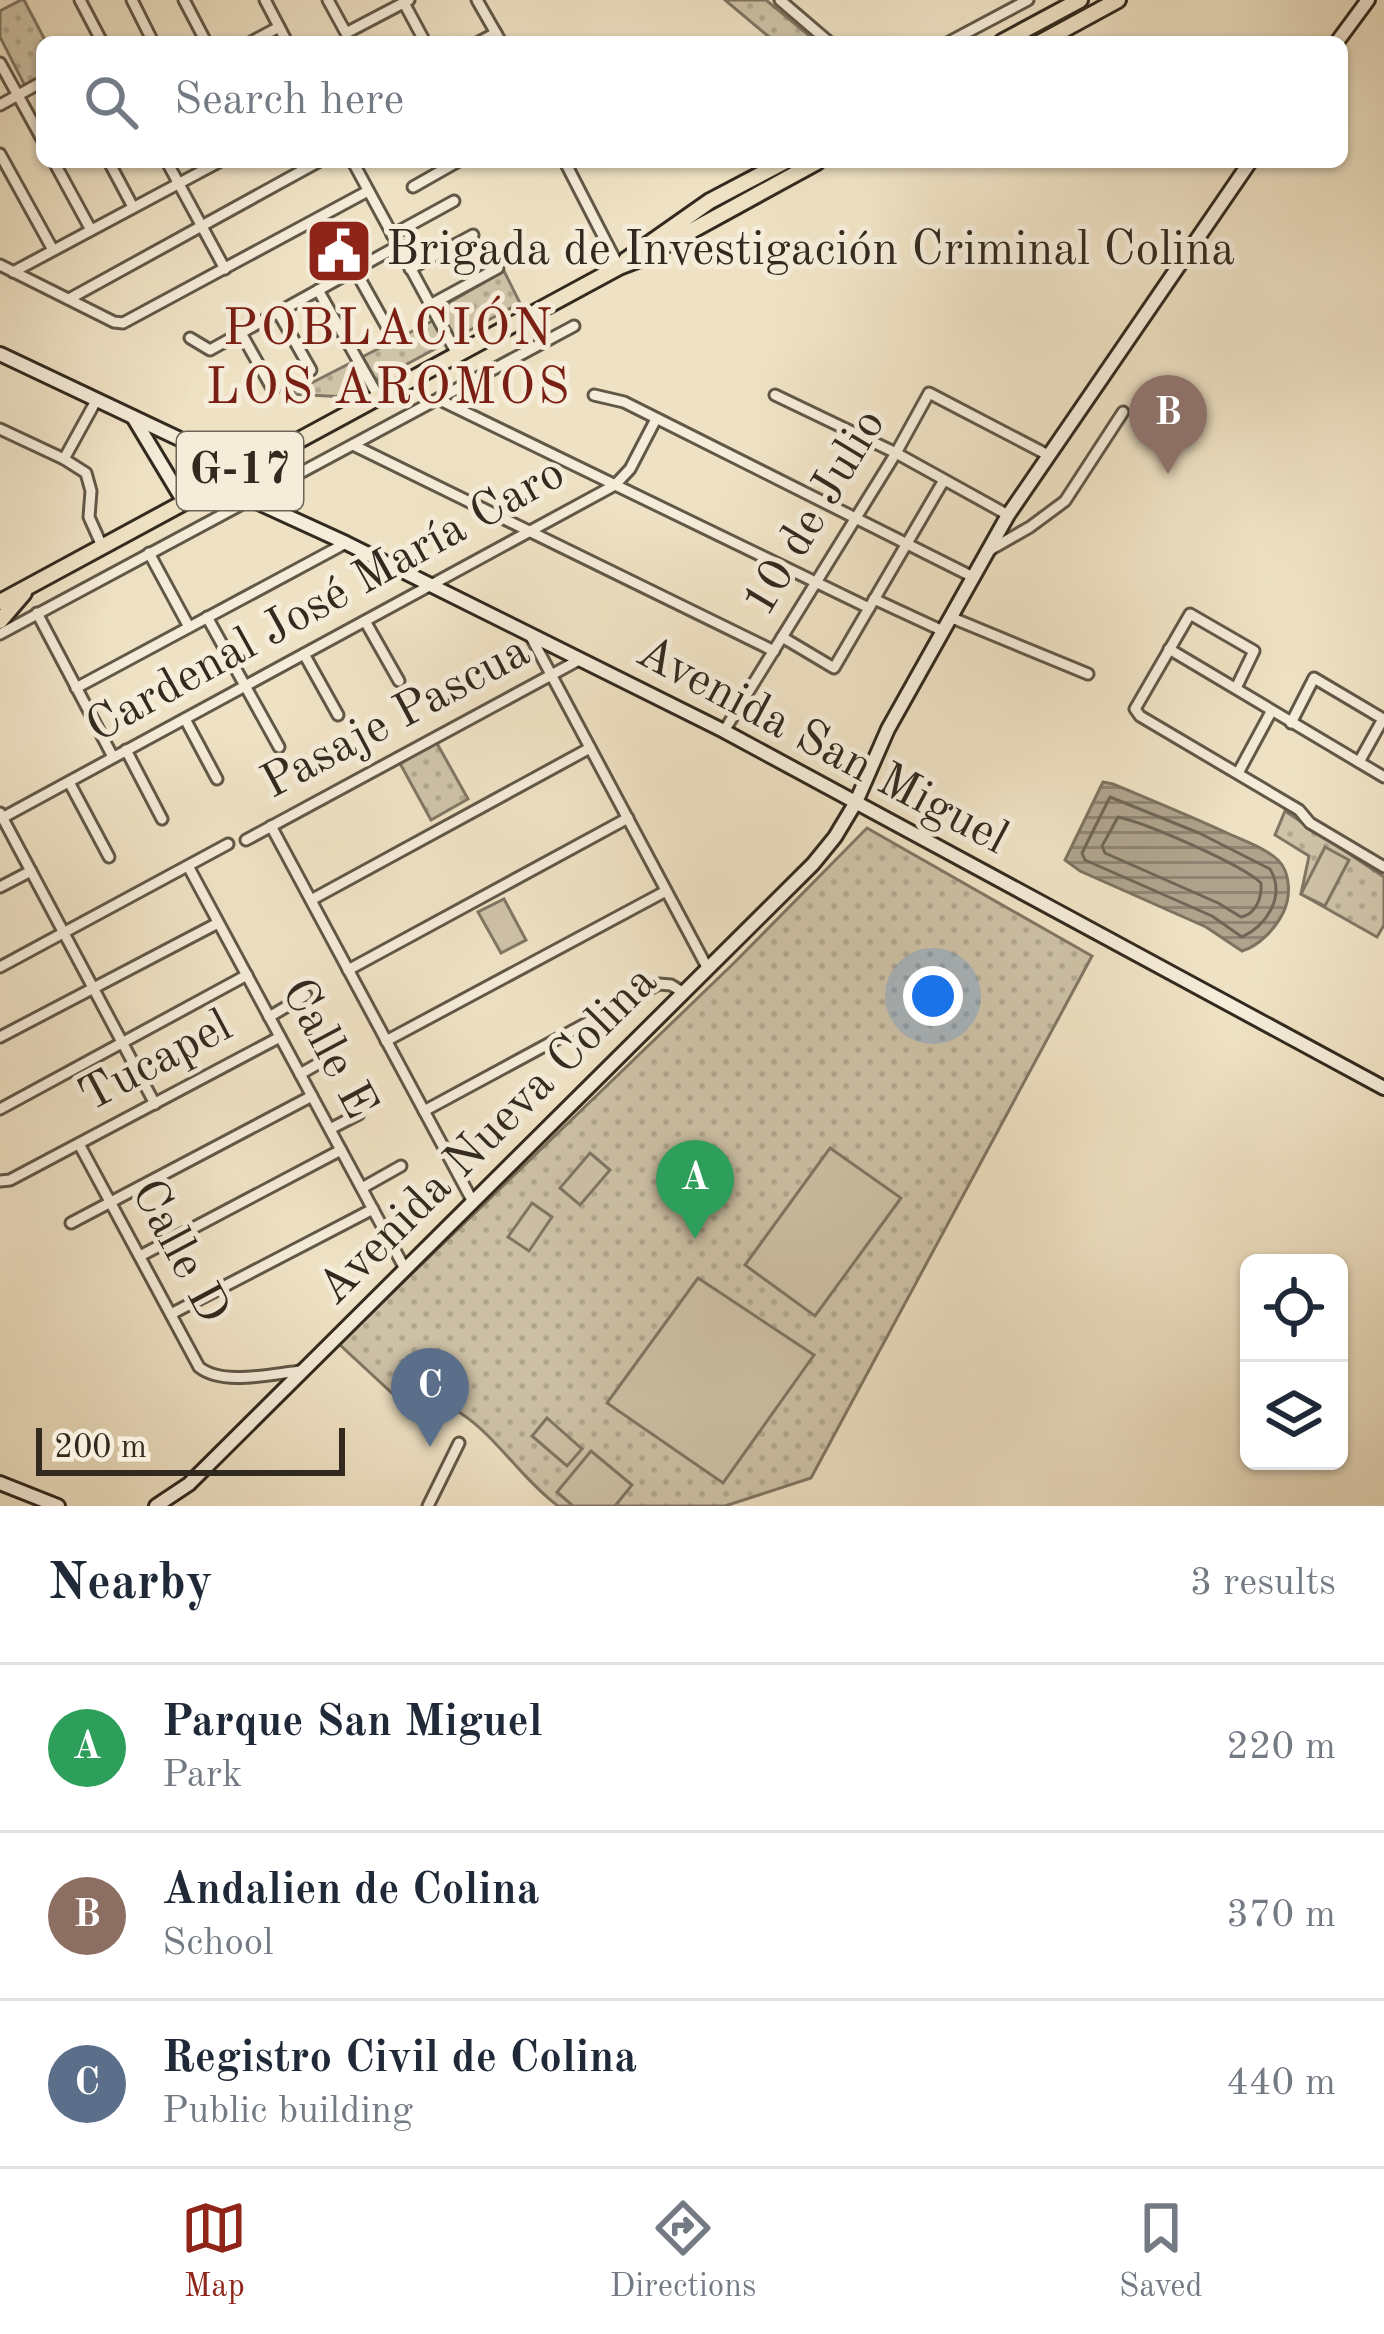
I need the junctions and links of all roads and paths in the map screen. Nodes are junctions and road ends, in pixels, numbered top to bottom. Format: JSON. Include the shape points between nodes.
{"nodes":[{"id":1,"x":80,"y":0,"type":"edge"},
{"id":2,"x":132,"y":0,"type":"edge"},
{"id":3,"x":184,"y":0,"type":"edge"},
{"id":4,"x":265,"y":0,"type":"edge"},
{"id":5,"x":328,"y":0,"type":"edge"},
{"id":6,"x":478,"y":0,"type":"edge"},
{"id":7,"x":780,"y":0,"type":"edge"},
{"id":8,"x":1080,"y":0,"type":"edge"},
{"id":9,"x":1118,"y":0,"type":"edge"},
{"id":10,"x":1368,"y":0,"type":"edge"},
{"id":11,"x":407,"y":1,"type":"edge"},
{"id":12,"x":1025,"y":1,"type":"edge"},
{"id":13,"x":279,"y":27,"type":"junction"},
{"id":14,"x":99,"y":36,"type":"edge"},
{"id":15,"x":150,"y":36,"type":"edge"},
{"id":16,"x":203,"y":36,"type":"edge"},
{"id":17,"x":262,"y":36,"type":"edge"},
{"id":18,"x":284,"y":36,"type":"edge"},
{"id":19,"x":422,"y":36,"type":"edge"},
{"id":20,"x":498,"y":36,"type":"edge"},
{"id":21,"x":823,"y":36,"type":"edge"},
{"id":22,"x":961,"y":36,"type":"edge"},
{"id":23,"x":1013,"y":36,"type":"edge"},
{"id":24,"x":1052,"y":36,"type":"edge"},
{"id":25,"x":1341,"y":36,"type":"edge"},
{"id":26,"x":0,"y":62,"type":"edge"},
{"id":27,"x":36,"y":85,"type":"edge"},
{"id":28,"x":18,"y":95,"type":"junction"},
{"id":29,"x":0,"y":105,"type":"edge"},
{"id":30,"x":36,"y":128,"type":"edge"},
{"id":31,"x":1,"y":159,"type":"edge"},
{"id":32,"x":57,"y":168,"type":"edge"},
{"id":33,"x":112,"y":168,"type":"edge"},
{"id":34,"x":170,"y":168,"type":"edge"},
{"id":35,"x":208,"y":168,"type":"edge"},
{"id":36,"x":307,"y":168,"type":"edge"},
{"id":37,"x":355,"y":168,"type":"edge"},
{"id":38,"x":446,"y":168,"type":"edge"},
{"id":39,"x":568,"y":168,"type":"edge"},
{"id":40,"x":773,"y":168,"type":"edge"},
{"id":41,"x":807,"y":168,"type":"edge"},
{"id":42,"x":1246,"y":168,"type":"edge"},
{"id":43,"x":179,"y":183,"type":"junction"},
{"id":44,"x":413,"y":187,"type":"dead end"},
{"id":45,"x":368,"y":191,"type":"junction"},
{"id":46,"x":454,"y":201,"type":"dead end"},
{"id":47,"x":134,"y":207,"type":"junction"},
{"id":48,"x":202,"y":226,"type":"junction"},
{"id":49,"x":91,"y":230,"type":"junction"},
{"id":50,"x":392,"y":235,"type":"junction"},
{"id":51,"x":473,"y":236,"type":"dead end"},
{"id":52,"x":398,"y":246,"type":"junction"},
{"id":53,"x":53,"y":250,"type":"junction"},
{"id":54,"x":0,"y":265,"type":"edge"},
{"id":55,"x":619,"y":267,"type":"junction"},
{"id":56,"x":410,"y":268,"type":"junction"},
{"id":57,"x":498,"y":268,"type":"dead end"},
{"id":58,"x":225,"y":269,"type":"junction"},
{"id":59,"x":355,"y":270,"type":"junction"},
{"id":60,"x":13,"y":272,"type":"junction"},
{"id":61,"x":318,"y":290,"type":"junction"},
{"id":62,"x":69,"y":299,"type":"junction"},
{"id":63,"x":430,"y":305,"type":"junction"},
{"id":64,"x":278,"y":312,"type":"junction"},
{"id":65,"x":574,"y":326,"type":"dead end"},
{"id":66,"x":388,"y":329,"type":"dead end"},
{"id":67,"x":241,"y":333,"type":"junction"},
{"id":68,"x":190,"y":338,"type":"dead end"},
{"id":69,"x":0,"y":354,"type":"edge"},
{"id":70,"x":457,"y":354,"type":"junction"},
{"id":71,"x":311,"y":370,"type":"dead end"},
{"id":72,"x":274,"y":390,"type":"dead end"},
{"id":73,"x":775,"y":394,"type":"dead end"},
{"id":74,"x":594,"y":395,"type":"dead end"},
{"id":75,"x":378,"y":396,"type":"junction"},
{"id":76,"x":97,"y":399,"type":"junction"},
{"id":77,"x":438,"y":399,"type":"junction"},
{"id":78,"x":1123,"y":412,"type":"dead end"},
{"id":79,"x":133,"y":416,"type":"junction"},
{"id":80,"x":656,"y":419,"type":"junction"},
{"id":81,"x":0,"y":429,"type":"edge"},
{"id":82,"x":352,"y":445,"type":"junction"},
{"id":83,"x":896,"y":453,"type":"junction"},
{"id":84,"x":1048,"y":455,"type":"junction"},
{"id":85,"x":64,"y":459,"type":"junction"},
{"id":86,"x":243,"y":470,"type":"junction"},
{"id":87,"x":944,"y":480,"type":"junction"},
{"id":88,"x":217,"y":484,"type":"junction"},
{"id":89,"x":615,"y":485,"type":"junction"},
{"id":90,"x":251,"y":498,"type":"junction"},
{"id":91,"x":184,"y":502,"type":"junction"},
{"id":92,"x":1007,"y":515,"type":"junction"},
{"id":93,"x":855,"y":520,"type":"junction"},
{"id":94,"x":528,"y":532,"type":"junction"},
{"id":95,"x":346,"y":543,"type":"junction"},
{"id":96,"x":906,"y":544,"type":"junction"},
{"id":97,"x":102,"y":546,"type":"junction"},
{"id":98,"x":987,"y":552,"type":"junction"},
{"id":99,"x":149,"y":553,"type":"junction"},
{"id":100,"x":973,"y":577,"type":"junction"},
{"id":101,"x":33,"y":583,"type":"junction"},
{"id":102,"x":815,"y":583,"type":"junction"},
{"id":103,"x":430,"y":585,"type":"junction"},
{"id":104,"x":0,"y":602,"type":"edge"},
{"id":105,"x":872,"y":604,"type":"junction"},
{"id":106,"x":37,"y":614,"type":"junction"},
{"id":107,"x":950,"y":616,"type":"junction"},
{"id":108,"x":208,"y":617,"type":"junction"},
{"id":109,"x":0,"y":621,"type":"edge"},
{"id":110,"x":365,"y":621,"type":"junction"},
{"id":111,"x":189,"y":627,"type":"junction"},
{"id":112,"x":943,"y":631,"type":"junction"},
{"id":113,"x":0,"y":634,"type":"edge"},
{"id":114,"x":530,"y":634,"type":"junction"},
{"id":115,"x":782,"y":637,"type":"junction"},
{"id":116,"x":1169,"y":649,"type":"junction"},
{"id":117,"x":773,"y":651,"type":"junction"},
{"id":118,"x":304,"y":654,"type":"junction"},
{"id":119,"x":580,"y":660,"type":"junction"},
{"id":120,"x":1088,"y":674,"type":"dead end"},
{"id":121,"x":551,"y":675,"type":"junction"},
{"id":122,"x":398,"y":681,"type":"dead end"},
{"id":123,"x":244,"y":686,"type":"junction"},
{"id":124,"x":76,"y":688,"type":"junction"},
{"id":125,"x":1236,"y":688,"type":"junction"},
{"id":126,"x":1271,"y":712,"type":"junction"},
{"id":127,"x":338,"y":715,"type":"dead end"},
{"id":128,"x":185,"y":718,"type":"junction"},
{"id":129,"x":1291,"y":723,"type":"junction"},
{"id":130,"x":724,"y":731,"type":"junction"},
{"id":131,"x":279,"y":747,"type":"dead end"},
{"id":132,"x":590,"y":748,"type":"junction"},
{"id":133,"x":127,"y":750,"type":"junction"},
{"id":134,"x":113,"y":758,"type":"junction"},
{"id":135,"x":1359,"y":763,"type":"junction"},
{"id":136,"x":1238,"y":773,"type":"junction"},
{"id":137,"x":1384,"y":777,"type":"edge"},
{"id":138,"x":217,"y":779,"type":"dead end"},
{"id":139,"x":68,"y":782,"type":"junction"},
{"id":140,"x":856,"y":802,"type":"junction"},
{"id":141,"x":1,"y":815,"type":"edge"},
{"id":142,"x":628,"y":818,"type":"junction"},
{"id":143,"x":162,"y":819,"type":"dead end"},
{"id":144,"x":271,"y":826,"type":"junction"},
{"id":145,"x":246,"y":839,"type":"dead end"},
{"id":146,"x":228,"y":844,"type":"dead end"},
{"id":147,"x":109,"y":857,"type":"dead end"},
{"id":148,"x":188,"y":866,"type":"junction"},
{"id":149,"x":1384,"y":867,"type":"edge"},
{"id":150,"x":31,"y":871,"type":"junction"},
{"id":151,"x":0,"y":887,"type":"edge"},
{"id":152,"x":666,"y":890,"type":"junction"},
{"id":153,"x":311,"y":900,"type":"junction"},
{"id":154,"x":218,"y":922,"type":"junction"},
{"id":155,"x":64,"y":933,"type":"junction"},
{"id":156,"x":0,"y":967,"type":"edge"},
{"id":157,"x":708,"y":969,"type":"junction"},
{"id":158,"x":348,"y":970,"type":"junction"},
{"id":159,"x":247,"y":975,"type":"junction"},
{"id":160,"x":93,"y":988,"type":"junction"},
{"id":161,"x":684,"y":993,"type":"junction"},
{"id":162,"x":306,"y":995,"type":"dead end"},
{"id":163,"x":269,"y":1017,"type":"junction"},
{"id":164,"x":0,"y":1036,"type":"edge"},
{"id":165,"x":280,"y":1037,"type":"junction"},
{"id":166,"x":386,"y":1041,"type":"junction"},
{"id":167,"x":122,"y":1043,"type":"junction"},
{"id":168,"x":330,"y":1058,"type":"dead end"},
{"id":169,"x":300,"y":1073,"type":"junction"},
{"id":170,"x":1384,"y":1088,"type":"edge"},
{"id":171,"x":312,"y":1096,"type":"junction"},
{"id":172,"x":154,"y":1104,"type":"junction"},
{"id":173,"x":0,"y":1109,"type":"edge"},
{"id":174,"x":424,"y":1111,"type":"junction"},
{"id":175,"x":359,"y":1114,"type":"dead end"},
{"id":176,"x":330,"y":1130,"type":"junction"},
{"id":177,"x":79,"y":1144,"type":"junction"},
{"id":178,"x":341,"y":1150,"type":"junction"},
{"id":179,"x":401,"y":1166,"type":"dead end"},
{"id":180,"x":0,"y":1181,"type":"edge"},
{"id":181,"x":362,"y":1189,"type":"junction"},
{"id":182,"x":111,"y":1202,"type":"junction"},
{"id":183,"x":473,"y":1202,"type":"junction"},
{"id":184,"x":373,"y":1209,"type":"junction"},
{"id":185,"x":71,"y":1223,"type":"dead end"},
{"id":186,"x":140,"y":1256,"type":"junction"},
{"id":187,"x":404,"y":1267,"type":"junction"},
{"id":188,"x":171,"y":1314,"type":"junction"},
{"id":189,"x":301,"y":1371,"type":"junction"},
{"id":190,"x":459,"y":1443,"type":"dead end"},
{"id":191,"x":0,"y":1483,"type":"edge"},
{"id":192,"x":58,"y":1506,"type":"edge"},
{"id":193,"x":156,"y":1506,"type":"edge"},
{"id":194,"x":428,"y":1506,"type":"edge"}],
"edges":[{"from":1,"to":14,"type":"street"},
{"from":2,"to":15,"type":"street"},
{"from":3,"to":16,"type":"street"},
{"from":4,"to":13,"type":"street"},
{"from":5,"to":11,"type":"street","via":[[346,33]]},
{"from":6,"to":20,"type":"street"},
{"from":7,"to":21,"type":"street"},
{"from":8,"to":23,"type":"main road"},
{"from":9,"to":24,"type":"main road"},
{"from":10,"to":25,"type":"street"},
{"from":11,"to":19,"type":"street"},
{"from":12,"to":22,"type":"street"},
{"from":13,"to":17,"type":"street"},
{"from":13,"to":18,"type":"street"},
{"from":26,"to":28,"type":"street"},
{"from":27,"to":28,"type":"street"},
{"from":28,"to":29,"type":"street"},
{"from":28,"to":30,"type":"street"},
{"from":31,"to":53,"type":"street"},
{"from":32,"to":49,"type":"street"},
{"from":33,"to":47,"type":"street"},
{"from":34,"to":43,"type":"street"},
{"from":35,"to":43,"type":"street"},
{"from":36,"to":48,"type":"street"},
{"from":37,"to":45,"type":"street"},
{"from":38,"to":44,"type":"street"},
{"from":39,"to":55,"type":"street"},
{"from":40,"to":55,"type":"main road","number":"G-17","via":[[710,201]]},
{"from":41,"to":55,"type":"main road","number":"G-17"},
{"from":42,"to":84,"type":"street","name":"Avenida Nueva Colina"},
{"from":43,"to":47,"type":"street"},
{"from":43,"to":48,"type":"street"},
{"from":45,"to":50,"type":"street"},
{"from":45,"to":58,"type":"street"},
{"from":46,"to":50,"type":"street"},
{"from":47,"to":49,"type":"street"},
{"from":48,"to":58,"type":"street"},
{"from":48,"to":62,"type":"street"},
{"from":49,"to":53,"type":"street"},
{"from":50,"to":52,"type":"street"},
{"from":51,"to":56,"type":"street"},
{"from":52,"to":56,"type":"street"},
{"from":52,"to":59,"type":"street"},
{"from":53,"to":60,"type":"street"},
{"from":54,"to":60,"type":"street"},
{"from":55,"to":70,"type":"main road","number":"G-17"},
{"from":56,"to":63,"type":"street"},
{"from":57,"to":63,"type":"street"},
{"from":58,"to":62,"type":"street","via":[[123,323]]},
{"from":59,"to":61,"type":"street"},
{"from":59,"to":66,"type":"street"},
{"from":60,"to":62,"type":"street"},
{"from":61,"to":64,"type":"street"},
{"from":61,"to":75,"type":"street"},
{"from":63,"to":70,"type":"street"},
{"from":64,"to":67,"type":"street"},
{"from":64,"to":71,"type":"street"},
{"from":65,"to":77,"type":"street"},
{"from":67,"to":68,"type":"street","via":[[210,350]]},
{"from":67,"to":72,"type":"street"},
{"from":69,"to":76,"type":"street"},
{"from":70,"to":75,"type":"main road","number":"G-17"},
{"from":73,"to":83,"type":"street"},
{"from":74,"to":80,"type":"street"},
{"from":75,"to":86,"type":"main road","number":"G-17"},
{"from":76,"to":79,"type":"street"},
{"from":76,"to":85,"type":"street"},
{"from":77,"to":82,"type":"street"},
{"from":77,"to":89,"type":"street"},
{"from":78,"to":98,"type":"street","via":[[1065,501]]},
{"from":79,"to":86,"type":"street"},
{"from":79,"to":91,"type":"street"},
{"from":80,"to":89,"type":"street","name":"Cardenal José María Caro"},
{"from":80,"to":93,"type":"street"},
{"from":81,"to":85,"type":"street"},
{"from":82,"to":90,"type":"street"},
{"from":82,"to":94,"type":"street"},
{"from":83,"to":84,"type":"street","name":"10 de Julio","via":[[929,393]]},
{"from":83,"to":87,"type":"street"},
{"from":83,"to":93,"type":"street","name":"10 de Julio"},
{"from":84,"to":92,"type":"street","name":"Avenida Nueva Colina"},
{"from":85,"to":97,"type":"street","via":[[86,473],[89,517]]},
{"from":86,"to":88,"type":"main road","number":"G-17"},
{"from":87,"to":92,"type":"street"},
{"from":87,"to":96,"type":"street"},
{"from":88,"to":90,"type":"street","name":"Avenida San Miguel"},
{"from":88,"to":91,"type":"main road","number":"G-17"},
{"from":89,"to":94,"type":"street","name":"Cardenal José María Caro"},
{"from":89,"to":102,"type":"street"},
{"from":90,"to":95,"type":"street","name":"Avenida San Miguel"},
{"from":90,"to":99,"type":"street"},
{"from":91,"to":97,"type":"main road","number":"G-17"},
{"from":92,"to":98,"type":"street","name":"Avenida Nueva Colina"},
{"from":93,"to":96,"type":"street"},
{"from":93,"to":102,"type":"street","name":"10 de Julio"},
{"from":94,"to":103,"type":"street","name":"Cardenal José María Caro"},
{"from":94,"to":117,"type":"street"},
{"from":95,"to":103,"type":"street","name":"Avenida San Miguel"},
{"from":95,"to":108,"type":"street"},
{"from":96,"to":100,"type":"street"},
{"from":96,"to":105,"type":"street"},
{"from":97,"to":101,"type":"main road","number":"G-17"},
{"from":98,"to":100,"type":"street","name":"Avenida Nueva Colina"},
{"from":99,"to":106,"type":"street"},
{"from":99,"to":111,"type":"street"},
{"from":100,"to":107,"type":"street","name":"Avenida Nueva Colina"},
{"from":101,"to":104,"type":"main road","number":"G-17"},
{"from":101,"to":109,"type":"main road"},
{"from":102,"to":105,"type":"street"},
{"from":102,"to":115,"type":"street","name":"10 de Julio"},
{"from":103,"to":110,"type":"street","name":"Cardenal José María Caro"},
{"from":103,"to":114,"type":"street","name":"Avenida San Miguel"},
{"from":105,"to":112,"type":"street"},
{"from":105,"to":115,"type":"street","via":[[834,668]]},
{"from":106,"to":113,"type":"street"},
{"from":106,"to":124,"type":"street"},
{"from":107,"to":112,"type":"street","name":"Avenida Nueva Colina"},
{"from":107,"to":120,"type":"street"},
{"from":108,"to":111,"type":"street"},
{"from":108,"to":123,"type":"street"},
{"from":110,"to":118,"type":"street","name":"Cardenal José María Caro"},
{"from":110,"to":122,"type":"street"},
{"from":111,"to":124,"type":"street"},
{"from":112,"to":140,"type":"street","name":"Avenida Nueva Colina"},
{"from":114,"to":119,"type":"street","name":"Avenida San Miguel"},
{"from":114,"to":121,"type":"street"},
{"from":115,"to":117,"type":"street","name":"10 de Julio"},
{"from":116,"to":125,"type":"street"},
{"from":116,"to":125,"type":"street","via":[[1190,614],[1254,651]]},
{"from":116,"to":136,"type":"street","via":[[1135,709]]},
{"from":117,"to":130,"type":"street","name":"10 de Julio"},
{"from":118,"to":123,"type":"street","name":"Cardenal José María Caro"},
{"from":118,"to":127,"type":"street"},
{"from":119,"to":121,"type":"street","name":"Pasaje Pascua"},
{"from":119,"to":130,"type":"street","name":"Avenida San Miguel"},
{"from":121,"to":132,"type":"street"},
{"from":121,"to":144,"type":"street","name":"Pasaje Pascua"},
{"from":123,"to":128,"type":"street","name":"Cardenal José María Caro"},
{"from":123,"to":131,"type":"street"},
{"from":124,"to":134,"type":"street"},
{"from":125,"to":126,"type":"street"},
{"from":126,"to":129,"type":"street"},
{"from":126,"to":136,"type":"street"},
{"from":128,"to":133,"type":"street","name":"Cardenal José María Caro"},
{"from":128,"to":138,"type":"street"},
{"from":129,"to":135,"type":"street"},
{"from":129,"to":135,"type":"street","via":[[1314,678],[1349,698],[1383,719]]},
{"from":130,"to":140,"type":"street","name":"Avenida San Miguel"},
{"from":132,"to":142,"type":"street"},
{"from":132,"to":153,"type":"street"},
{"from":133,"to":134,"type":"street","name":"Cardenal José María Caro"},
{"from":133,"to":143,"type":"street"},
{"from":134,"to":139,"type":"street","name":"Cardenal José María Caro"},
{"from":135,"to":137,"type":"street"},
{"from":136,"to":149,"type":"street"},
{"from":139,"to":141,"type":"street","name":"Cardenal José María Caro"},
{"from":139,"to":147,"type":"street"},
{"from":140,"to":157,"type":"street","name":"Avenida Nueva Colina","via":[[813,864]]},
{"from":140,"to":170,"type":"street","name":"Avenida San Miguel"},
{"from":141,"to":150,"type":"street"},
{"from":142,"to":152,"type":"street"},
{"from":142,"to":158,"type":"street"},
{"from":144,"to":145,"type":"street","name":"Pasaje Pascua"},
{"from":144,"to":153,"type":"street"},
{"from":146,"to":148,"type":"street"},
{"from":148,"to":154,"type":"street","name":"Calle E"},
{"from":148,"to":155,"type":"street"},
{"from":150,"to":151,"type":"street"},
{"from":150,"to":155,"type":"street"},
{"from":152,"to":157,"type":"street"},
{"from":152,"to":166,"type":"street"},
{"from":153,"to":158,"type":"street"},
{"from":154,"to":159,"type":"street","name":"Calle E"},
{"from":154,"to":160,"type":"street"},
{"from":155,"to":156,"type":"street"},
{"from":155,"to":160,"type":"street"},
{"from":157,"to":161,"type":"street","name":"Avenida Nueva Colina"},
{"from":158,"to":166,"type":"street"},
{"from":159,"to":163,"type":"street","name":"Calle E"},
{"from":159,"to":167,"type":"street"},
{"from":160,"to":164,"type":"street"},
{"from":160,"to":167,"type":"street"},
{"from":161,"to":174,"type":"street","via":[[659,984]]},
{"from":161,"to":183,"type":"street","name":"Avenida Nueva Colina"},
{"from":162,"to":163,"type":"street","name":"Tucapel"},
{"from":163,"to":165,"type":"street","name":"Calle E"},
{"from":165,"to":169,"type":"street","name":"Calle E"},
{"from":165,"to":172,"type":"street","name":"Tucapel"},
{"from":166,"to":174,"type":"street"},
{"from":167,"to":172,"type":"street"},
{"from":167,"to":173,"type":"street"},
{"from":168,"to":169,"type":"street"},
{"from":169,"to":171,"type":"street","name":"Calle E"},
{"from":171,"to":176,"type":"street","name":"Calle E"},
{"from":171,"to":182,"type":"street"},
{"from":172,"to":177,"type":"street","name":"Tucapel"},
{"from":174,"to":183,"type":"street"},
{"from":175,"to":176,"type":"street"},
{"from":176,"to":178,"type":"street","name":"Calle E"},
{"from":177,"to":180,"type":"street","name":"Tucapel"},
{"from":177,"to":182,"type":"street","name":"Calle D"},
{"from":178,"to":181,"type":"street","name":"Calle E"},
{"from":178,"to":186,"type":"street"},
{"from":179,"to":181,"type":"street"},
{"from":181,"to":184,"type":"street","name":"Calle E"},
{"from":182,"to":185,"type":"street"},
{"from":182,"to":186,"type":"street","name":"Calle D"},
{"from":183,"to":187,"type":"street","name":"Avenida Nueva Colina"},
{"from":184,"to":187,"type":"street","name":"Calle E"},
{"from":184,"to":188,"type":"street"},
{"from":186,"to":188,"type":"street","name":"Calle D"},
{"from":187,"to":189,"type":"street","name":"Avenida Nueva Colina"},
{"from":188,"to":189,"type":"street","name":"Calle D","via":[[208,1374]]},
{"from":189,"to":193,"type":"street","name":"Avenida Nueva Colina","via":[[189,1484]]},
{"from":190,"to":194,"type":"street"},
{"from":191,"to":192,"type":"street"}]}
